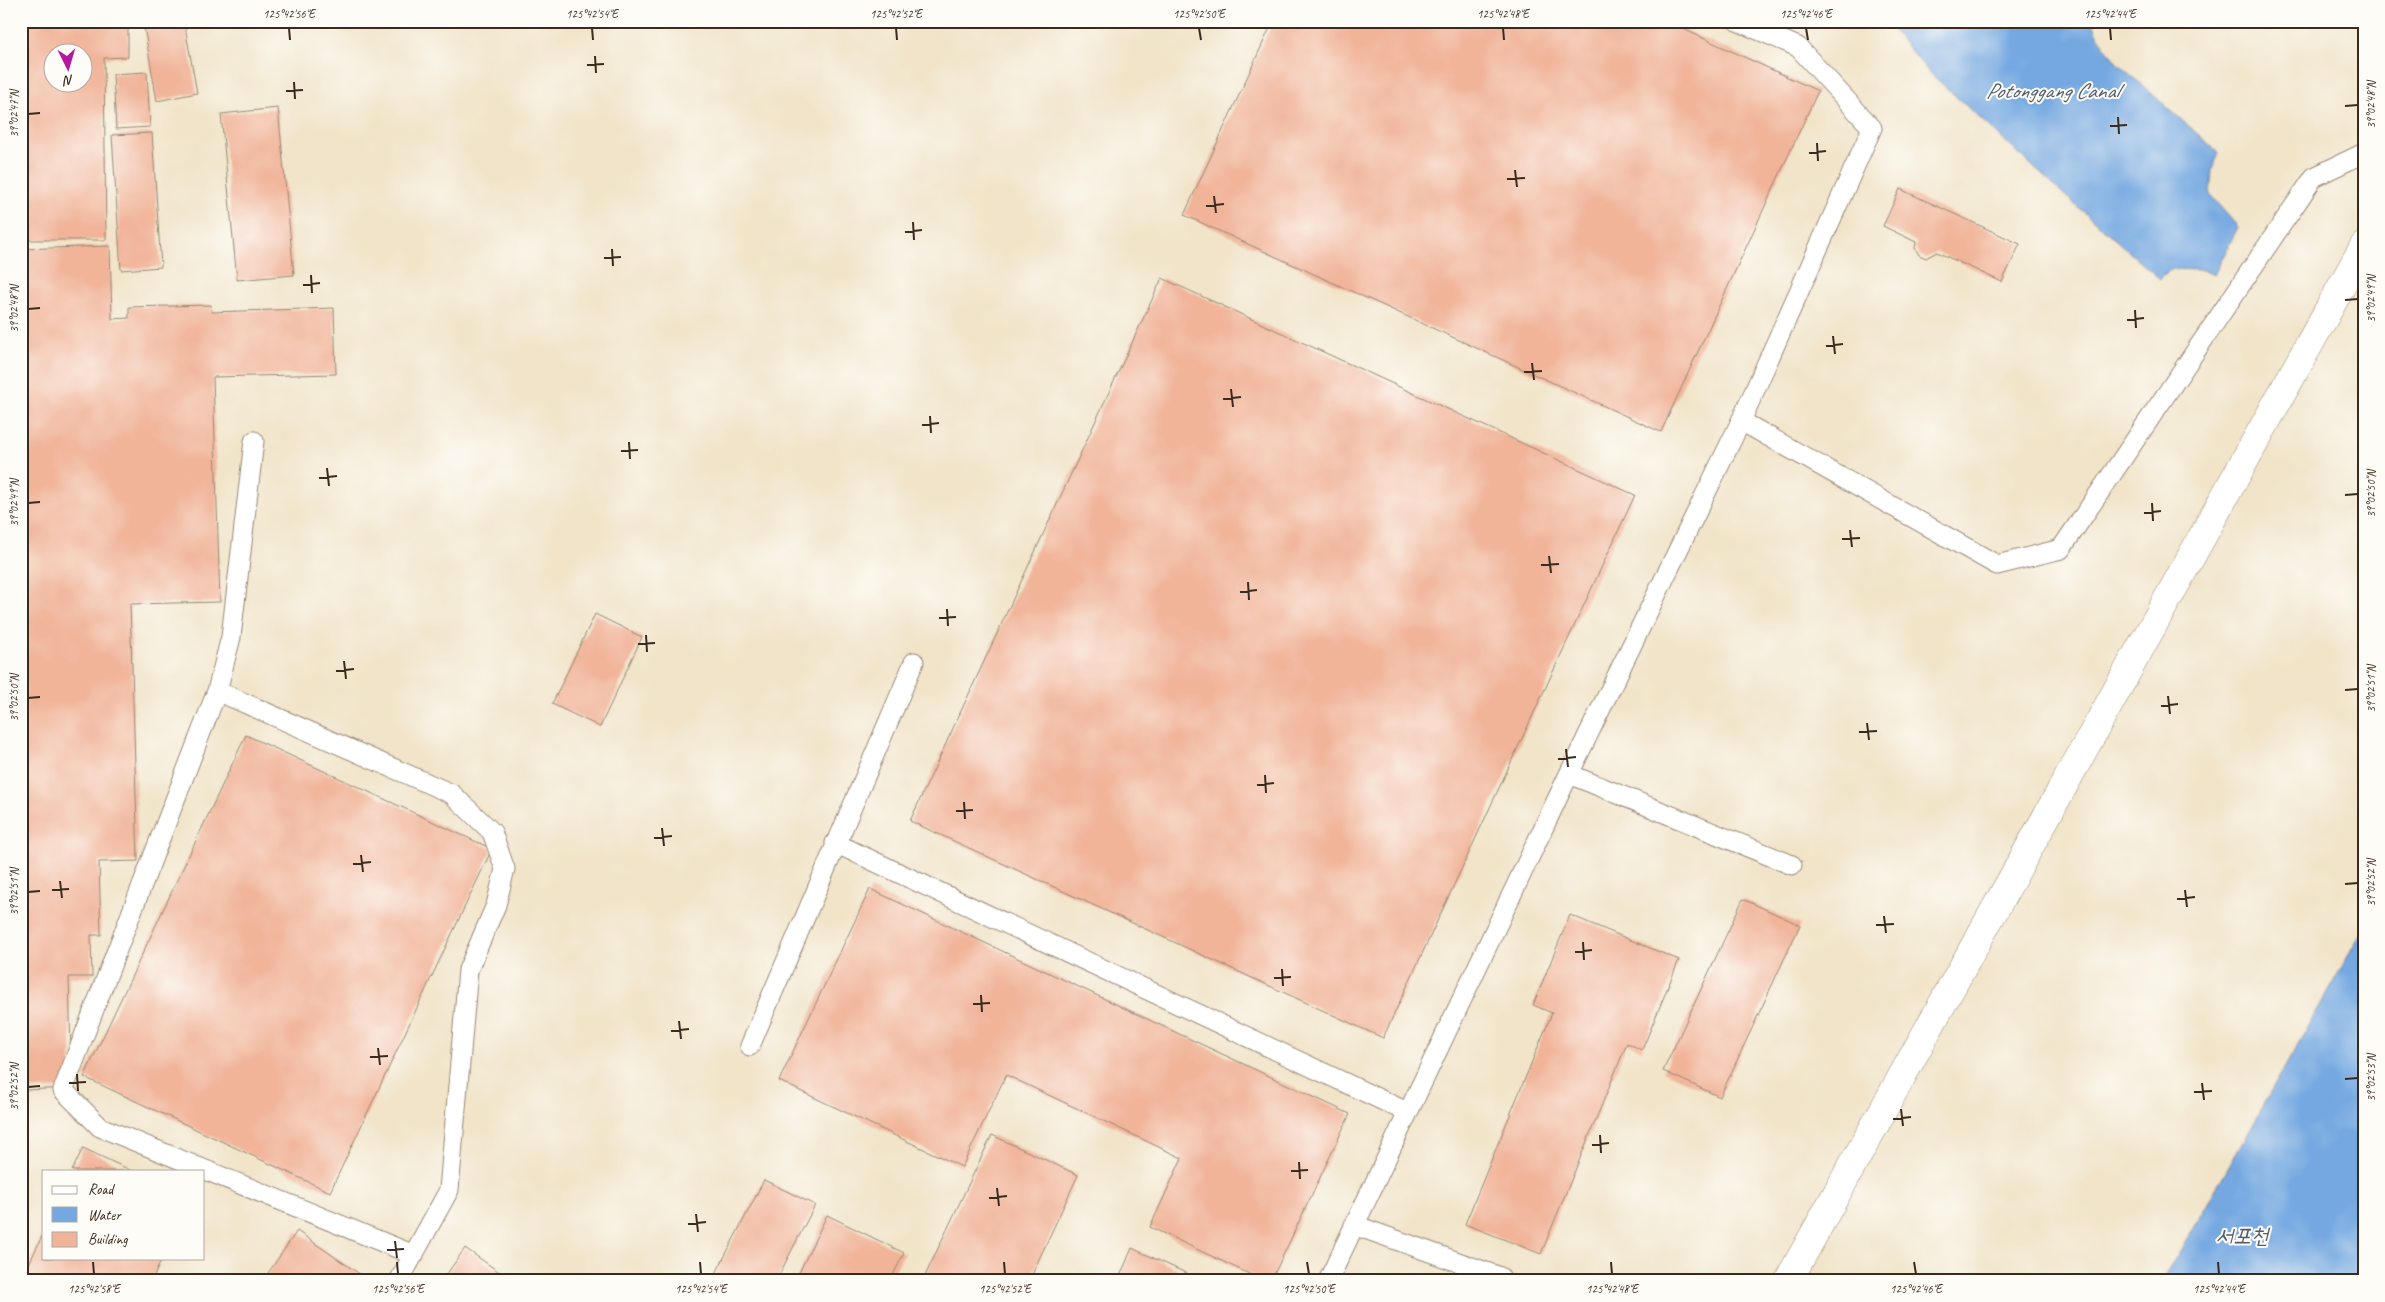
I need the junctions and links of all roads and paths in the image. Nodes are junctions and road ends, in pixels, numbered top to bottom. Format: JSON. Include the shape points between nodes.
{"nodes":[{"id":1,"x":1737,"y":21,"type":"edge"},
{"id":2,"x":2364,"y":152,"type":"edge"},
{"id":3,"x":2364,"y":246,"type":"edge"},
{"id":4,"x":1741,"y":421,"type":"junction"},
{"id":5,"x":254,"y":441,"type":"dead end"},
{"id":6,"x":914,"y":662,"type":"dead end"},
{"id":7,"x":217,"y":691,"type":"junction"},
{"id":8,"x":1569,"y":774,"type":"junction"},
{"id":9,"x":835,"y":843,"type":"junction"},
{"id":10,"x":1792,"y":865,"type":"dead end"},
{"id":11,"x":750,"y":1046,"type":"dead end"},
{"id":12,"x":1407,"y":1112,"type":"junction"},
{"id":13,"x":1354,"y":1225,"type":"junction"},
{"id":14,"x":414,"y":1255,"type":"junction"},
{"id":15,"x":1500,"y":1277,"type":"dead end"},
{"id":16,"x":399,"y":1281,"type":"edge"},
{"id":17,"x":1328,"y":1281,"type":"edge"},
{"id":18,"x":1788,"y":1281,"type":"edge"}],
"edges":[{"from":1,"to":4,"type":"lane","via":[[1798,48],[1872,128]]},
{"from":2,"to":4,"type":"lane","via":[[2314,178],[2061,549],[1996,565]]},
{"from":3,"to":18,"type":"main road"},
{"from":4,"to":8,"type":"lane"},
{"from":5,"to":7,"type":"lane","via":[[231,637]]},
{"from":6,"to":9,"type":"lane"},
{"from":7,"to":14,"type":"lane","via":[[452,794],[492,832],[505,869],[496,905],[468,970],[449,1190]]},
{"from":7,"to":14,"type":"lane","via":[[62,1090],[100,1127]]},
{"from":8,"to":10,"type":"lane"},
{"from":8,"to":12,"type":"lane"},
{"from":9,"to":11,"type":"lane"},
{"from":9,"to":12,"type":"lane"},
{"from":12,"to":13,"type":"lane"},
{"from":13,"to":15,"type":"lane"},
{"from":13,"to":17,"type":"lane"},
{"from":14,"to":16,"type":"lane"}]}
